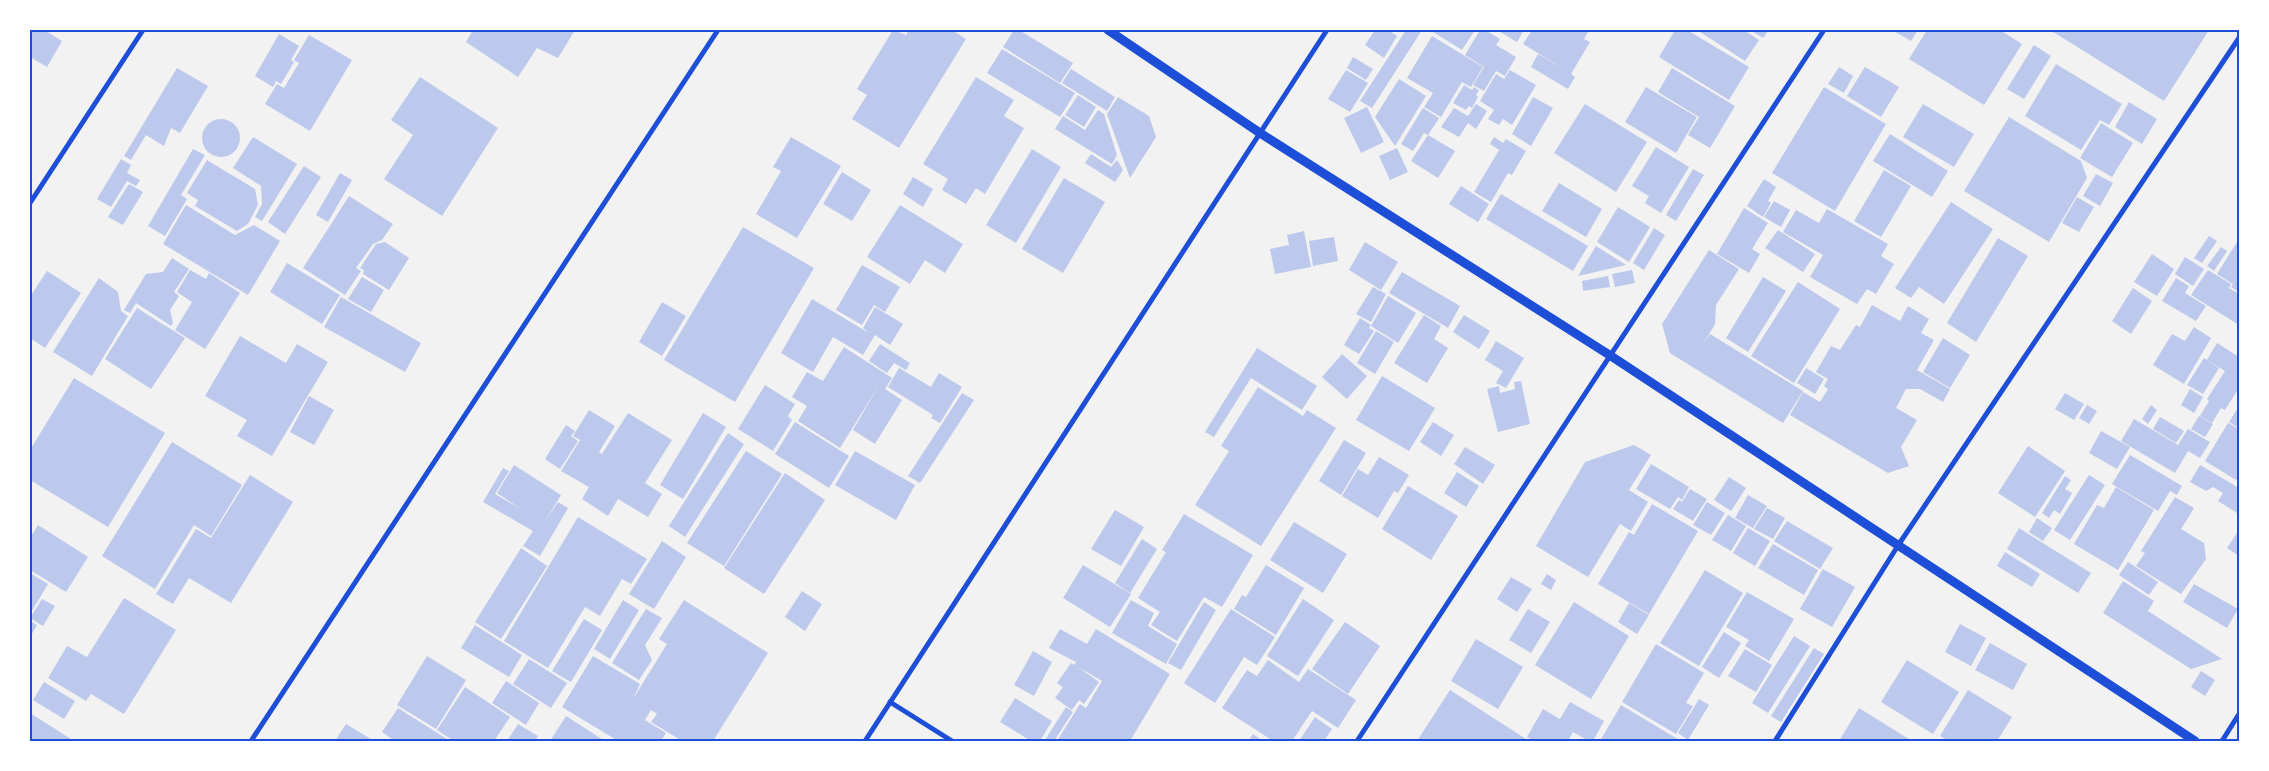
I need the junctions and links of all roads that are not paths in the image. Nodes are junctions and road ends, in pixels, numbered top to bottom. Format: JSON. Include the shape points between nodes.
{"nodes":[{"id":1,"x":143,"y":30,"type":"edge"},
{"id":2,"x":718,"y":30,"type":"edge"},
{"id":3,"x":1108,"y":30,"type":"edge"},
{"id":4,"x":1327,"y":30,"type":"edge"},
{"id":5,"x":1824,"y":30,"type":"edge"},
{"id":6,"x":2239,"y":38,"type":"edge"},
{"id":7,"x":1260,"y":133,"type":"junction"},
{"id":8,"x":30,"y":203,"type":"edge"},
{"id":9,"x":1611,"y":356,"type":"junction"},
{"id":10,"x":1899,"y":544,"type":"junction"},
{"id":11,"x":890,"y":702,"type":"junction"},
{"id":12,"x":2239,"y":714,"type":"edge"},
{"id":13,"x":251,"y":741,"type":"edge"},
{"id":14,"x":865,"y":741,"type":"edge"},
{"id":15,"x":952,"y":741,"type":"edge"},
{"id":16,"x":1358,"y":741,"type":"edge"},
{"id":17,"x":1775,"y":741,"type":"edge"},
{"id":18,"x":2195,"y":741,"type":"edge"},
{"id":19,"x":2222,"y":741,"type":"edge"}],
"edges":[{"from":1,"to":8,"type":"street"},
{"from":2,"to":13,"type":"street"},
{"from":3,"to":7,"type":"street"},
{"from":4,"to":7,"type":"street"},
{"from":5,"to":9,"type":"street"},
{"from":6,"to":10,"type":"street"},
{"from":7,"to":9,"type":"street"},
{"from":7,"to":11,"type":"street"},
{"from":9,"to":10,"type":"street"},
{"from":9,"to":16,"type":"street"},
{"from":10,"to":17,"type":"street"},
{"from":10,"to":18,"type":"street"},
{"from":11,"to":14,"type":"street"},
{"from":11,"to":15,"type":"street"},
{"from":12,"to":19,"type":"street"}]}
